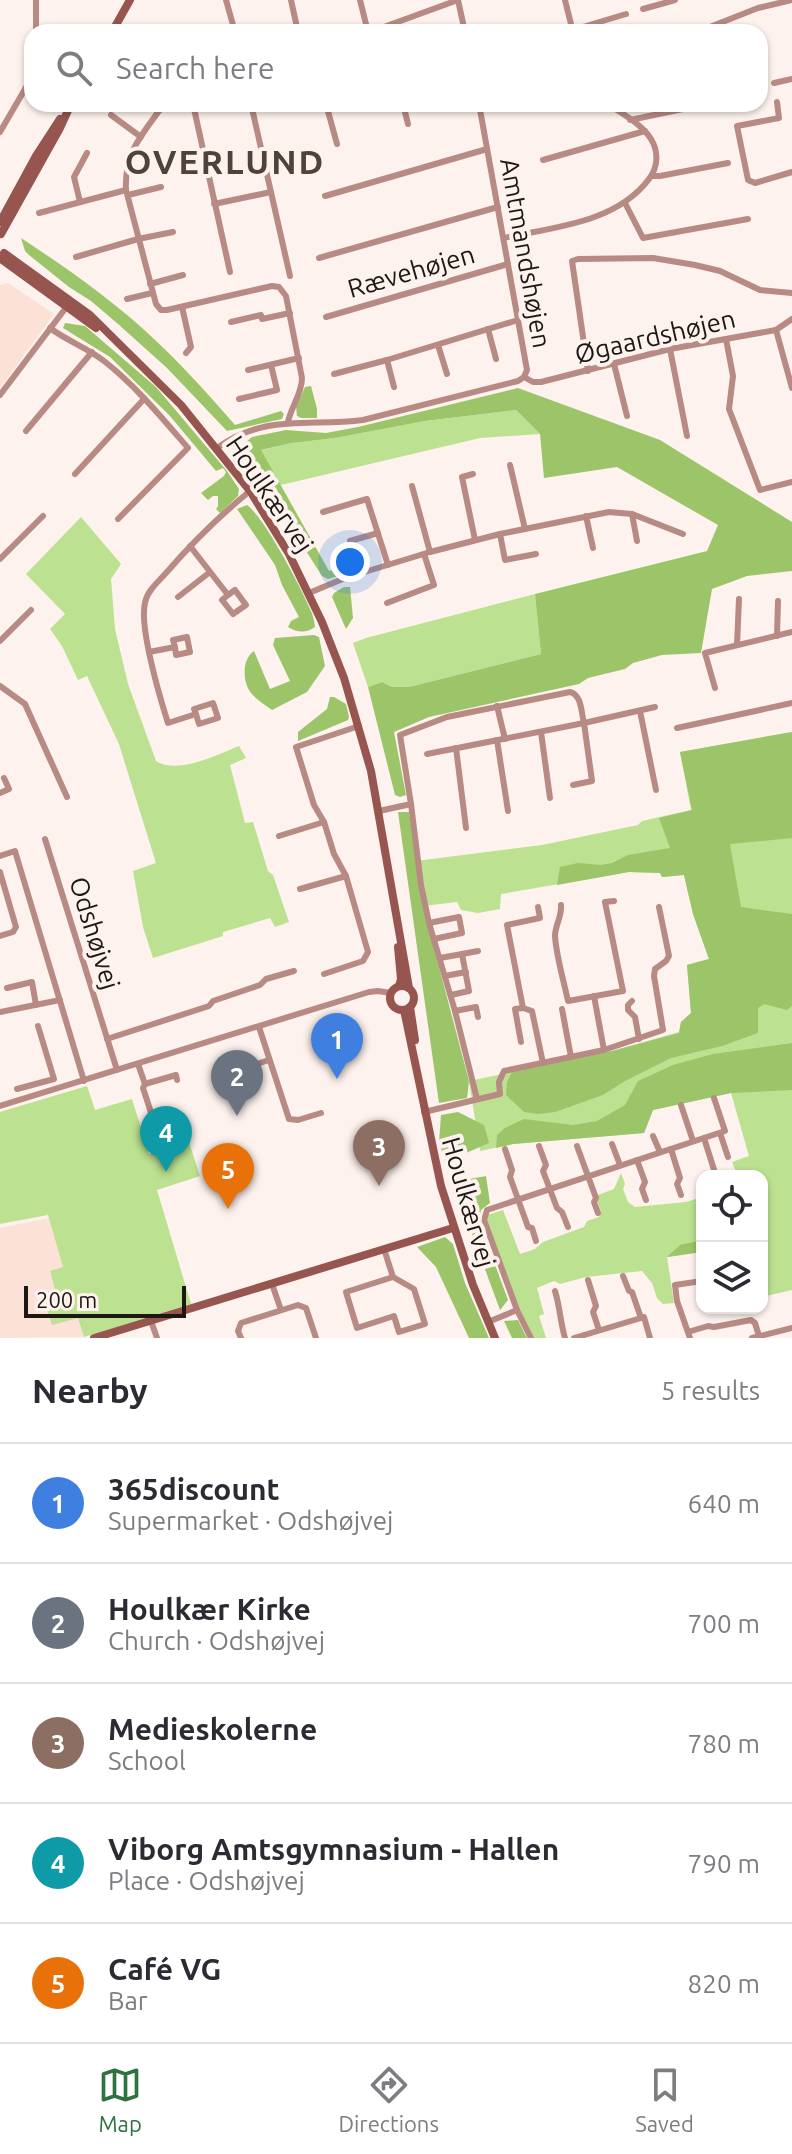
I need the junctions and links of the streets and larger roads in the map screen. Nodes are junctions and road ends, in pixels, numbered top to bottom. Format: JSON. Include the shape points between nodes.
{"nodes":[{"id":1,"x":36,"y":0,"type":"edge"},
{"id":2,"x":130,"y":0,"type":"edge"},
{"id":3,"x":226,"y":0,"type":"edge"},
{"id":4,"x":291,"y":0,"type":"edge"},
{"id":5,"x":360,"y":0,"type":"edge"},
{"id":6,"x":429,"y":0,"type":"edge"},
{"id":7,"x":458,"y":0,"type":"edge"},
{"id":8,"x":565,"y":0,"type":"edge"},
{"id":9,"x":675,"y":0,"type":"edge"},
{"id":10,"x":792,"y":0,"type":"edge"},
{"id":11,"x":643,"y":9,"type":"dead end"},
{"id":12,"x":431,"y":11,"type":"junction"},
{"id":13,"x":626,"y":14,"type":"dead end"},
{"id":14,"x":36,"y":24,"type":"edge"},
{"id":15,"x":116,"y":24,"type":"edge"},
{"id":16,"x":233,"y":24,"type":"edge"},
{"id":17,"x":296,"y":24,"type":"edge"},
{"id":18,"x":367,"y":24,"type":"edge"},
{"id":19,"x":399,"y":24,"type":"edge"},
{"id":20,"x":463,"y":24,"type":"edge"},
{"id":21,"x":570,"y":24,"type":"edge"},
{"id":22,"x":594,"y":24,"type":"edge"},
{"id":23,"x":717,"y":24,"type":"edge"},
{"id":24,"x":792,"y":79,"type":"edge"},
{"id":25,"x":774,"y":83,"type":"dead end"},
{"id":26,"x":24,"y":91,"type":"edge"},
{"id":27,"x":777,"y":102,"type":"dead end"},
{"id":28,"x":65,"y":112,"type":"edge"},
{"id":29,"x":66,"y":112,"type":"edge"},
{"id":30,"x":158,"y":112,"type":"edge"},
{"id":31,"x":195,"y":112,"type":"edge"},
{"id":32,"x":253,"y":112,"type":"edge"},
{"id":33,"x":328,"y":112,"type":"edge"},
{"id":34,"x":405,"y":112,"type":"edge"},
{"id":35,"x":480,"y":112,"type":"edge"},
{"id":36,"x":619,"y":112,"type":"edge"},
{"id":37,"x":668,"y":112,"type":"edge"},
{"id":38,"x":111,"y":115,"type":"dead end"},
{"id":39,"x":630,"y":120,"type":"junction"},
{"id":40,"x":408,"y":124,"type":"dead end"},
{"id":41,"x":645,"y":131,"type":"junction"},
{"id":42,"x":0,"y":132,"type":"edge"},
{"id":43,"x":141,"y":137,"type":"junction"},
{"id":44,"x":337,"y":144,"type":"dead end"},
{"id":45,"x":487,"y":149,"type":"junction"},
{"id":46,"x":87,"y":153,"type":"dead end"},
{"id":47,"x":543,"y":160,"type":"dead end"},
{"id":48,"x":728,"y":163,"type":"dead end"},
{"id":49,"x":792,"y":172,"type":"edge"},
{"id":50,"x":652,"y":176,"type":"junction"},
{"id":51,"x":161,"y":187,"type":"dead end"},
{"id":52,"x":127,"y":192,"type":"junction"},
{"id":53,"x":271,"y":192,"type":"junction"},
{"id":54,"x":325,"y":196,"type":"dead end"},
{"id":55,"x":80,"y":202,"type":"junction"},
{"id":56,"x":625,"y":203,"type":"junction"},
{"id":57,"x":214,"y":204,"type":"junction"},
{"id":58,"x":498,"y":207,"type":"junction"},
{"id":59,"x":39,"y":213,"type":"dead end"},
{"id":60,"x":748,"y":219,"type":"dead end"},
{"id":61,"x":0,"y":222,"type":"edge"},
{"id":62,"x":173,"y":232,"type":"dead end"},
{"id":63,"x":0,"y":234,"type":"edge"},
{"id":64,"x":504,"y":238,"type":"junction"},
{"id":65,"x":138,"y":239,"type":"junction"},
{"id":66,"x":2,"y":257,"type":"edge"},
{"id":67,"x":76,"y":257,"type":"dead end"},
{"id":68,"x":319,"y":258,"type":"dead end"},
{"id":69,"x":508,"y":264,"type":"junction"},
{"id":70,"x":230,"y":272,"type":"dead end"},
{"id":71,"x":183,"y":275,"type":"dead end"},
{"id":72,"x":290,"y":276,"type":"dead end"},
{"id":73,"x":150,"y":284,"type":"junction"},
{"id":74,"x":152,"y":293,"type":"junction"},
{"id":75,"x":792,"y":293,"type":"edge"},
{"id":76,"x":127,"y":299,"type":"dead end"},
{"id":77,"x":69,"y":303,"type":"junction"},
{"id":78,"x":182,"y":307,"type":"junction"},
{"id":79,"x":290,"y":313,"type":"junction"},
{"id":80,"x":326,"y":317,"type":"dead end"},
{"id":81,"x":792,"y":319,"type":"edge"},
{"id":82,"x":518,"y":320,"type":"junction"},
{"id":83,"x":231,"y":322,"type":"dead end"},
{"id":84,"x":50,"y":328,"type":"junction"},
{"id":85,"x":488,"y":329,"type":"junction"},
{"id":86,"x":776,"y":330,"type":"junction"},
{"id":87,"x":726,"y":339,"type":"junction"},
{"id":88,"x":438,"y":345,"type":"junction"},
{"id":89,"x":670,"y":349,"type":"junction"},
{"id":90,"x":92,"y":352,"type":"junction"},
{"id":91,"x":186,"y":353,"type":"dead end"},
{"id":92,"x":299,"y":358,"type":"junction"},
{"id":93,"x":496,"y":359,"type":"dead end"},
{"id":94,"x":387,"y":360,"type":"junction"},
{"id":95,"x":614,"y":364,"type":"junction"},
{"id":96,"x":271,"y":365,"type":"junction"},
{"id":97,"x":248,"y":370,"type":"dead end"},
{"id":98,"x":588,"y":371,"type":"junction"},
{"id":99,"x":334,"y":374,"type":"dead end"},
{"id":100,"x":447,"y":374,"type":"dead end"},
{"id":101,"x":524,"y":377,"type":"junction"},
{"id":102,"x":394,"y":387,"type":"dead end"},
{"id":103,"x":792,"y":388,"type":"edge"},
{"id":104,"x":0,"y":395,"type":"edge"},
{"id":105,"x":144,"y":399,"type":"junction"},
{"id":106,"x":239,"y":399,"type":"dead end"},
{"id":107,"x":627,"y":416,"type":"dead end"},
{"id":108,"x":288,"y":422,"type":"junction"},
{"id":109,"x":26,"y":431,"type":"dead end"},
{"id":110,"x":687,"y":436,"type":"dead end"},
{"id":111,"x":217,"y":448,"type":"junction"},
{"id":112,"x":510,"y":465,"type":"dead end"},
{"id":113,"x":75,"y":474,"type":"dead end"},
{"id":114,"x":473,"y":474,"type":"dead end"},
{"id":115,"x":792,"y":482,"type":"edge"},
{"id":116,"x":412,"y":486,"type":"dead end"},
{"id":117,"x":250,"y":491,"type":"junction"},
{"id":118,"x":323,"y":512,"type":"dead end"},
{"id":119,"x":632,"y":514,"type":"junction"},
{"id":120,"x":43,"y":516,"type":"dead end"},
{"id":121,"x":586,"y":516,"type":"junction"},
{"id":122,"x":118,"y":519,"type":"dead end"},
{"id":123,"x":525,"y":529,"type":"junction"},
{"id":124,"x":378,"y":533,"type":"junction"},
{"id":125,"x":500,"y":534,"type":"junction"},
{"id":126,"x":683,"y":534,"type":"dead end"},
{"id":127,"x":475,"y":540,"type":"junction"},
{"id":128,"x":350,"y":541,"type":"dead end"},
{"id":129,"x":637,"y":541,"type":"dead end"},
{"id":130,"x":190,"y":546,"type":"junction"},
{"id":131,"x":593,"y":548,"type":"dead end"},
{"id":132,"x":427,"y":553,"type":"junction"},
{"id":133,"x":536,"y":554,"type":"dead end"},
{"id":134,"x":0,"y":559,"type":"edge"},
{"id":135,"x":388,"y":565,"type":"junction"},
{"id":136,"x":210,"y":572,"type":"junction"},
{"id":137,"x":309,"y":593,"type":"junction"},
{"id":138,"x":228,"y":595,"type":"dead end"},
{"id":139,"x":178,"y":597,"type":"dead end"},
{"id":140,"x":739,"y":599,"type":"dead end"},
{"id":141,"x":778,"y":601,"type":"dead end"},
{"id":142,"x":387,"y":603,"type":"dead end"},
{"id":143,"x":31,"y":610,"type":"dead end"},
{"id":144,"x":792,"y":632,"type":"edge"},
{"id":145,"x":777,"y":636,"type":"junction"},
{"id":146,"x":0,"y":641,"type":"edge"},
{"id":147,"x":737,"y":645,"type":"junction"},
{"id":148,"x":175,"y":647,"type":"dead end"},
{"id":149,"x":149,"y":652,"type":"junction"},
{"id":150,"x":0,"y":686,"type":"edge"},
{"id":151,"x":715,"y":688,"type":"dead end"},
{"id":152,"x":792,"y":703,"type":"edge"},
{"id":153,"x":497,"y":706,"type":"junction"},
{"id":154,"x":655,"y":707,"type":"dead end"},
{"id":155,"x":640,"y":711,"type":"junction"},
{"id":156,"x":196,"y":714,"type":"dead end"},
{"id":157,"x":584,"y":723,"type":"junction"},
{"id":158,"x":359,"y":726,"type":"junction"},
{"id":159,"x":677,"y":728,"type":"dead end"},
{"id":160,"x":541,"y":732,"type":"junction"},
{"id":161,"x":501,"y":740,"type":"junction"},
{"id":162,"x":456,"y":748,"type":"junction"},
{"id":163,"x":427,"y":754,"type":"dead end"},
{"id":164,"x":4,"y":778,"type":"dead end"},
{"id":165,"x":573,"y":785,"type":"dead end"},
{"id":166,"x":656,"y":790,"type":"dead end"},
{"id":167,"x":0,"y":793,"type":"edge"},
{"id":168,"x":67,"y":797,"type":"dead end"},
{"id":169,"x":550,"y":798,"type":"dead end"},
{"id":170,"x":411,"y":804,"type":"junction"},
{"id":171,"x":379,"y":811,"type":"junction"},
{"id":172,"x":508,"y":811,"type":"dead end"},
{"id":173,"x":324,"y":822,"type":"junction"},
{"id":174,"x":466,"y":828,"type":"dead end"},
{"id":175,"x":279,"y":836,"type":"dead end"},
{"id":176,"x":45,"y":839,"type":"dead end"},
{"id":177,"x":0,"y":856,"type":"edge"},
{"id":178,"x":0,"y":872,"type":"edge"},
{"id":179,"x":346,"y":876,"type":"junction"},
{"id":180,"x":300,"y":889,"type":"dead end"},
{"id":181,"x":614,"y":901,"type":"dead end"},
{"id":182,"x":561,"y":905,"type":"dead end"},
{"id":183,"x":538,"y":907,"type":"dead end"},
{"id":184,"x":659,"y":907,"type":"dead end"},
{"id":185,"x":429,"y":923,"type":"junction"},
{"id":186,"x":0,"y":936,"type":"edge"},
{"id":187,"x":434,"y":939,"type":"junction"},
{"id":188,"x":478,"y":951,"type":"dead end"},
{"id":189,"x":462,"y":954,"type":"junction"},
{"id":190,"x":440,"y":958,"type":"junction"},
{"id":191,"x":294,"y":971,"type":"dead end"},
{"id":192,"x":466,"y":972,"type":"junction"},
{"id":193,"x":324,"y":974,"type":"dead end"},
{"id":194,"x":445,"y":976,"type":"junction"},
{"id":195,"x":404,"y":987,"type":"junction"},
{"id":196,"x":7,"y":988,"type":"dead end"},
{"id":197,"x":391,"y":993,"type":"junction"},
{"id":198,"x":451,"y":995,"type":"junction"},
{"id":199,"x":594,"y":996,"type":"junction"},
{"id":200,"x":60,"y":1000,"type":"junction"},
{"id":201,"x":632,"y":1001,"type":"dead end"},
{"id":202,"x":36,"y":1005,"type":"junction"},
{"id":203,"x":523,"y":1008,"type":"junction"},
{"id":204,"x":407,"y":1009,"type":"junction"},
{"id":205,"x":562,"y":1009,"type":"dead end"},
{"id":206,"x":455,"y":1011,"type":"junction"},
{"id":207,"x":0,"y":1012,"type":"edge"},
{"id":208,"x":478,"y":1017,"type":"dead end"},
{"id":209,"x":38,"y":1026,"type":"dead end"},
{"id":210,"x":259,"y":1027,"type":"junction"},
{"id":211,"x":107,"y":1039,"type":"junction"},
{"id":212,"x":639,"y":1039,"type":"junction"},
{"id":213,"x":521,"y":1042,"type":"dead end"},
{"id":214,"x":604,"y":1050,"type":"junction"},
{"id":215,"x":571,"y":1057,"type":"junction"},
{"id":216,"x":269,"y":1060,"type":"junction"},
{"id":217,"x":543,"y":1063,"type":"junction"},
{"id":218,"x":138,"y":1064,"type":"junction"},
{"id":219,"x":117,"y":1070,"type":"junction"},
{"id":220,"x":219,"y":1071,"type":"dead end"},
{"id":221,"x":177,"y":1080,"type":"dead end"},
{"id":222,"x":84,"y":1081,"type":"junction"},
{"id":223,"x":145,"y":1084,"type":"junction"},
{"id":224,"x":33,"y":1085,"type":"junction"},
{"id":225,"x":17,"y":1089,"type":"dead end"},
{"id":226,"x":36,"y":1095,"type":"junction"},
{"id":227,"x":714,"y":1098,"type":"dead end"},
{"id":228,"x":477,"y":1099,"type":"junction"},
{"id":229,"x":681,"y":1105,"type":"dead end"},
{"id":230,"x":0,"y":1106,"type":"edge"},
{"id":231,"x":424,"y":1112,"type":"junction"},
{"id":232,"x":321,"y":1113,"type":"dead end"},
{"id":233,"x":170,"y":1127,"type":"dead end"},
{"id":234,"x":720,"y":1133,"type":"junction"},
{"id":235,"x":653,"y":1136,"type":"dead end"},
{"id":236,"x":704,"y":1138,"type":"junction"},
{"id":237,"x":693,"y":1141,"type":"junction"},
{"id":238,"x":612,"y":1144,"type":"dead end"},
{"id":239,"x":539,"y":1146,"type":"dead end"},
{"id":240,"x":577,"y":1146,"type":"dead end"},
{"id":241,"x":505,"y":1149,"type":"dead end"},
{"id":242,"x":671,"y":1149,"type":"junction"},
{"id":243,"x":660,"y":1152,"type":"junction"},
{"id":244,"x":728,"y":1157,"type":"dead end"},
{"id":245,"x":637,"y":1160,"type":"junction"},
{"id":246,"x":620,"y":1165,"type":"junction"},
{"id":247,"x":714,"y":1170,"type":"edge"},
{"id":248,"x":589,"y":1176,"type":"junction"},
{"id":249,"x":550,"y":1188,"type":"junction"},
{"id":250,"x":681,"y":1195,"type":"dead end"},
{"id":251,"x":518,"y":1199,"type":"junction"},
{"id":252,"x":646,"y":1200,"type":"dead end"},
{"id":253,"x":598,"y":1213,"type":"dead end"},
{"id":254,"x":568,"y":1227,"type":"dead end"},
{"id":255,"x":453,"y":1228,"type":"junction"},
{"id":256,"x":536,"y":1241,"type":"dead end"},
{"id":257,"x":384,"y":1249,"type":"junction"},
{"id":258,"x":623,"y":1276,"type":"dead end"},
{"id":259,"x":393,"y":1277,"type":"junction"},
{"id":260,"x":588,"y":1280,"type":"dead end"},
{"id":261,"x":696,"y":1282,"type":"edge"},
{"id":262,"x":272,"y":1284,"type":"junction"},
{"id":263,"x":555,"y":1291,"type":"dead end"},
{"id":264,"x":281,"y":1310,"type":"junction"},
{"id":265,"x":517,"y":1310,"type":"junction"},
{"id":266,"x":641,"y":1318,"type":"junction"},
{"id":267,"x":151,"y":1321,"type":"junction"},
{"id":268,"x":488,"y":1322,"type":"junction"},
{"id":269,"x":611,"y":1327,"type":"junction"},
{"id":270,"x":792,"y":1328,"type":"edge"},
{"id":271,"x":599,"y":1330,"type":"junction"},
{"id":272,"x":614,"y":1335,"type":"dead end"},
{"id":273,"x":689,"y":1335,"type":"edge"},
{"id":274,"x":755,"y":1337,"type":"edge"},
{"id":275,"x":94,"y":1338,"type":"edge"},
{"id":276,"x":157,"y":1338,"type":"edge"},
{"id":277,"x":241,"y":1338,"type":"edge"},
{"id":278,"x":316,"y":1338,"type":"edge"},
{"id":279,"x":495,"y":1338,"type":"edge"},
{"id":280,"x":531,"y":1338,"type":"edge"},
{"id":281,"x":565,"y":1338,"type":"edge"},
{"id":282,"x":574,"y":1338,"type":"edge"},
{"id":283,"x":650,"y":1338,"type":"edge"}],
"edges":[{"from":1,"to":14,"type":"street"},
{"from":2,"to":15,"type":"street"},
{"from":3,"to":16,"type":"street"},
{"from":4,"to":17,"type":"street"},
{"from":5,"to":18,"type":"street"},
{"from":6,"to":12,"type":"street"},
{"from":7,"to":12,"type":"street"},
{"from":7,"to":20,"type":"street"},
{"from":8,"to":21,"type":"street"},
{"from":9,"to":11,"type":"street"},
{"from":10,"to":23,"type":"street"},
{"from":12,"to":19,"type":"street"},
{"from":13,"to":22,"type":"street"},
{"from":24,"to":25,"type":"street"},
{"from":26,"to":42,"type":"street"},
{"from":27,"to":49,"type":"street","via":[[779,118],[737,126],[748,180],[755,183]]},
{"from":28,"to":61,"type":"street"},
{"from":29,"to":63,"type":"street"},
{"from":30,"to":43,"type":"street"},
{"from":31,"to":57,"type":"street"},
{"from":32,"to":53,"type":"street"},
{"from":33,"to":44,"type":"street"},
{"from":34,"to":40,"type":"street"},
{"from":35,"to":45,"type":"street","name":"Amtmandshøjen"},
{"from":36,"to":39,"type":"street"},
{"from":37,"to":39,"type":"street"},
{"from":38,"to":43,"type":"street"},
{"from":39,"to":41,"type":"street"},
{"from":41,"to":47,"type":"street"},
{"from":41,"to":50,"type":"street","via":[[656,149]]},
{"from":43,"to":52,"type":"street","via":[[127,164]]},
{"from":45,"to":54,"type":"street"},
{"from":45,"to":58,"type":"street","name":"Amtmandshøjen"},
{"from":46,"to":55,"type":"street","via":[[74,177]]},
{"from":48,"to":50,"type":"street"},
{"from":50,"to":56,"type":"street"},
{"from":51,"to":52,"type":"street"},
{"from":52,"to":55,"type":"street"},
{"from":52,"to":65,"type":"street"},
{"from":53,"to":57,"type":"street"},
{"from":53,"to":72,"type":"street"},
{"from":55,"to":59,"type":"street"},
{"from":56,"to":60,"type":"street","via":[[643,238]]},
{"from":56,"to":64,"type":"street","via":[[596,217]]},
{"from":57,"to":70,"type":"street"},
{"from":58,"to":64,"type":"street","name":"Amtmandshøjen"},
{"from":58,"to":68,"type":"street"},
{"from":62,"to":65,"type":"street"},
{"from":63,"to":66,"type":"street","via":[[5,243]]},
{"from":64,"to":69,"type":"street","name":"Amtmandshøjen"},
{"from":65,"to":67,"type":"street"},
{"from":65,"to":73,"type":"street"},
{"from":66,"to":77,"type":"street","name":"Houlkærvej"},
{"from":69,"to":80,"type":"street","name":"Rævehøjen"},
{"from":69,"to":82,"type":"street","name":"Amtmandshøjen"},
{"from":71,"to":73,"type":"street"},
{"from":73,"to":74,"type":"street"},
{"from":74,"to":76,"type":"street"},
{"from":74,"to":78,"type":"street","via":[[161,310]]},
{"from":75,"to":98,"type":"street","via":[[760,290],[720,271],[667,260],[572,261]]},
{"from":77,"to":84,"type":"street"},
{"from":77,"to":111,"type":"street","name":"Houlkærvej","via":[[90,315]]},
{"from":78,"to":79,"type":"street","via":[[272,286],[283,291]]},
{"from":78,"to":91,"type":"street","via":[[191,347]]},
{"from":79,"to":83,"type":"street"},
{"from":79,"to":92,"type":"street"},
{"from":81,"to":86,"type":"street","name":"Øgaardshøjen"},
{"from":82,"to":85,"type":"street"},
{"from":82,"to":101,"type":"street","name":"Amtmandshøjen"},
{"from":84,"to":90,"type":"street"},
{"from":84,"to":104,"type":"street"},
{"from":85,"to":88,"type":"street"},
{"from":85,"to":93,"type":"street"},
{"from":86,"to":87,"type":"street","name":"Øgaardshøjen"},
{"from":86,"to":103,"type":"street"},
{"from":87,"to":89,"type":"street","name":"Øgaardshøjen"},
{"from":87,"to":115,"type":"street","via":[[733,376],[729,409],[760,490]]},
{"from":88,"to":94,"type":"street"},
{"from":88,"to":100,"type":"street"},
{"from":89,"to":95,"type":"street","name":"Øgaardshøjen"},
{"from":89,"to":110,"type":"street"},
{"from":90,"to":105,"type":"street"},
{"from":90,"to":109,"type":"street"},
{"from":92,"to":96,"type":"street"},
{"from":92,"to":108,"type":"street","via":[[302,386]]},
{"from":94,"to":99,"type":"street"},
{"from":94,"to":102,"type":"street"},
{"from":95,"to":98,"type":"street","name":"Øgaardshøjen"},
{"from":95,"to":107,"type":"street"},
{"from":96,"to":97,"type":"street"},
{"from":96,"to":106,"type":"street","via":[[277,390]]},
{"from":98,"to":101,"type":"street","name":"Øgaardshøjen","via":[[541,382]]},
{"from":101,"to":108,"type":"street","name":"Amtmandshøjen","via":[[363,420]]},
{"from":105,"to":113,"type":"street"},
{"from":105,"to":122,"type":"street","via":[[188,448]]},
{"from":108,"to":111,"type":"street","name":"Amtmandshøjen","via":[[254,428]]},
{"from":111,"to":117,"type":"street","name":"Houlkærvej"},
{"from":112,"to":123,"type":"street"},
{"from":114,"to":127,"type":"street","via":[[462,477]]},
{"from":116,"to":132,"type":"street"},
{"from":117,"to":130,"type":"street"},
{"from":117,"to":137,"type":"street","name":"Houlkærvej"},
{"from":118,"to":124,"type":"street","via":[[367,499]]},
{"from":119,"to":121,"type":"street"},
{"from":119,"to":126,"type":"street"},
{"from":119,"to":129,"type":"street"},
{"from":120,"to":134,"type":"street"},
{"from":121,"to":123,"type":"street"},
{"from":121,"to":131,"type":"street"},
{"from":123,"to":125,"type":"street"},
{"from":124,"to":128,"type":"street"},
{"from":124,"to":135,"type":"street"},
{"from":125,"to":127,"type":"street"},
{"from":125,"to":133,"type":"street","via":[[505,560]]},
{"from":127,"to":132,"type":"street"},
{"from":130,"to":136,"type":"street"},
{"from":130,"to":149,"type":"street","via":[[146,599]]},
{"from":132,"to":135,"type":"street"},
{"from":132,"to":142,"type":"street","via":[[434,585]]},
{"from":135,"to":137,"type":"street"},
{"from":136,"to":138,"type":"street"},
{"from":136,"to":139,"type":"street"},
{"from":137,"to":158,"type":"street","name":"Houlkærvej"},
{"from":140,"to":147,"type":"street"},
{"from":141,"to":145,"type":"street"},
{"from":143,"to":146,"type":"street"},
{"from":144,"to":145,"type":"street"},
{"from":145,"to":147,"type":"street"},
{"from":147,"to":151,"type":"street","via":[[705,653]]},
{"from":148,"to":149,"type":"street"},
{"from":149,"to":156,"type":"street","via":[[168,723]]},
{"from":150,"to":168,"type":"street","via":[[25,704]]},
{"from":152,"to":159,"type":"street"},
{"from":153,"to":157,"type":"street","via":[[570,692],[578,697]]},
{"from":153,"to":161,"type":"street"},
{"from":153,"to":170,"type":"street","via":[[400,735]]},
{"from":154,"to":155,"type":"street"},
{"from":155,"to":157,"type":"street"},
{"from":155,"to":166,"type":"street"},
{"from":157,"to":160,"type":"street"},
{"from":157,"to":165,"type":"street","via":[[592,781]]},
{"from":158,"to":171,"type":"street","name":"Houlkærvej"},
{"from":158,"to":173,"type":"street","via":[[296,747]]},
{"from":160,"to":161,"type":"street"},
{"from":160,"to":169,"type":"street"},
{"from":161,"to":162,"type":"street"},
{"from":161,"to":172,"type":"street"},
{"from":162,"to":163,"type":"street"},
{"from":162,"to":174,"type":"street"},
{"from":164,"to":167,"type":"street","via":[[9,789]]},
{"from":170,"to":171,"type":"street"},
{"from":170,"to":185,"type":"street"},
{"from":171,"to":195,"type":"street","name":"Houlkærvej"},
{"from":173,"to":175,"type":"street"},
{"from":173,"to":179,"type":"street"},
{"from":176,"to":211,"type":"street","name":"Odshøjvej"},
{"from":177,"to":200,"type":"street","via":[[15,851]]},
{"from":178,"to":186,"type":"street","via":[[16,927]]},
{"from":179,"to":180,"type":"street"},
{"from":179,"to":193,"type":"street","via":[[368,952],[363,961]]},
{"from":181,"to":199,"type":"street","via":[[605,902],[623,991]]},
{"from":182,"to":199,"type":"street","via":[[555,936],[568,1001]]},
{"from":183,"to":203,"type":"street","via":[[540,918],[507,925]]},
{"from":184,"to":212,"type":"street","via":[[669,956],[654,976],[663,1030]]},
{"from":185,"to":187,"type":"street"},
{"from":185,"to":187,"type":"street","via":[[459,917],[462,933]]},
{"from":187,"to":190,"type":"street"},
{"from":188,"to":189,"type":"street"},
{"from":189,"to":190,"type":"street"},
{"from":189,"to":192,"type":"street"},
{"from":190,"to":194,"type":"street"},
{"from":191,"to":211,"type":"street"},
{"from":192,"to":194,"type":"street"},
{"from":192,"to":198,"type":"street","via":[[469,991]]},
{"from":194,"to":198,"type":"street"},
{"from":195,"to":197,"type":"street"},
{"from":195,"to":204,"type":"street","via":[[414,997]]},
{"from":196,"to":202,"type":"street","via":[[32,982]]},
{"from":197,"to":204,"type":"street","via":[[391,1004]]},
{"from":197,"to":210,"type":"street","via":[[369,992]]},
{"from":198,"to":206,"type":"street"},
{"from":199,"to":214,"type":"street"},
{"from":200,"to":202,"type":"street"},
{"from":200,"to":222,"type":"street"},
{"from":201,"to":212,"type":"street","via":[[628,1010],[635,1017]]},
{"from":202,"to":207,"type":"street"},
{"from":203,"to":213,"type":"street","via":[[515,1009]]},
{"from":203,"to":217,"type":"street","via":[[532,1011]]},
{"from":204,"to":231,"type":"street","name":"Houlkærvej"},
{"from":205,"to":215,"type":"street"},
{"from":206,"to":208,"type":"street","via":[[476,1007]]},
{"from":206,"to":228,"type":"street"},
{"from":209,"to":224,"type":"street","via":[[54,1079]]},
{"from":210,"to":216,"type":"street"},
{"from":210,"to":218,"type":"street"},
{"from":211,"to":219,"type":"street","name":"Odshøjvej"},
{"from":212,"to":214,"type":"street"},
{"from":214,"to":215,"type":"street"},
{"from":215,"to":217,"type":"street"},
{"from":216,"to":220,"type":"street","via":[[220,1076]]},
{"from":216,"to":232,"type":"street","via":[[289,1119]]},
{"from":217,"to":228,"type":"street","via":[[504,1071],[500,1094]]},
{"from":218,"to":219,"type":"street"},
{"from":218,"to":223,"type":"street"},
{"from":219,"to":222,"type":"street"},
{"from":221,"to":223,"type":"street","via":[[176,1075]]},
{"from":222,"to":226,"type":"street"},
{"from":223,"to":233,"type":"street","via":[[157,1131]]},
{"from":224,"to":225,"type":"street"},
{"from":224,"to":226,"type":"street"},
{"from":226,"to":230,"type":"street"},
{"from":227,"to":234,"type":"street","via":[[725,1131]]},
{"from":228,"to":231,"type":"street"},
{"from":229,"to":237,"type":"street"},
{"from":231,"to":255,"type":"street","name":"Houlkærvej"},
{"from":234,"to":236,"type":"street"},
{"from":234,"to":244,"type":"street"},
{"from":235,"to":243,"type":"street"},
{"from":236,"to":237,"type":"street"},
{"from":236,"to":247,"type":"street"},
{"from":237,"to":242,"type":"street"},
{"from":238,"to":246,"type":"street"},
{"from":239,"to":249,"type":"street"},
{"from":240,"to":248,"type":"street"},
{"from":241,"to":251,"type":"street"},
{"from":242,"to":243,"type":"street"},
{"from":242,"to":250,"type":"street"},
{"from":243,"to":245,"type":"street"},
{"from":245,"to":246,"type":"street"},
{"from":245,"to":252,"type":"street"},
{"from":246,"to":248,"type":"street"},
{"from":248,"to":249,"type":"street"},
{"from":248,"to":253,"type":"street"},
{"from":249,"to":251,"type":"street"},
{"from":249,"to":254,"type":"street"},
{"from":251,"to":256,"type":"street"},
{"from":251,"to":265,"type":"street","via":[[487,1210],[484,1220]]},
{"from":255,"to":257,"type":"street"},
{"from":255,"to":268,"type":"street","name":"Houlkærvej"},
{"from":257,"to":259,"type":"street"},
{"from":257,"to":262,"type":"street"},
{"from":258,"to":266,"type":"street"},
{"from":259,"to":259,"type":"street","via":[[414,1289],[425,1324],[399,1332],[394,1316],[357,1328],[346,1292]]},
{"from":260,"to":271,"type":"street"},
{"from":261,"to":273,"type":"street","via":[[675,1285]]},
{"from":262,"to":264,"type":"street"},
{"from":262,"to":267,"type":"street"},
{"from":263,"to":281,"type":"street"},
{"from":264,"to":277,"type":"street","via":[[241,1323]]},
{"from":264,"to":278,"type":"street","via":[[306,1308]]},
{"from":265,"to":268,"type":"street"},
{"from":265,"to":280,"type":"street"},
{"from":266,"to":269,"type":"street"},
{"from":266,"to":283,"type":"street"},
{"from":267,"to":275,"type":"street"},
{"from":267,"to":276,"type":"street"},
{"from":268,"to":279,"type":"street","name":"Houlkærvej"},
{"from":269,"to":271,"type":"street"},
{"from":269,"to":272,"type":"street"},
{"from":270,"to":274,"type":"street"},
{"from":271,"to":282,"type":"street"},
{"from":273,"to":274,"type":"street","via":[[708,1326],[751,1320]]}]}
